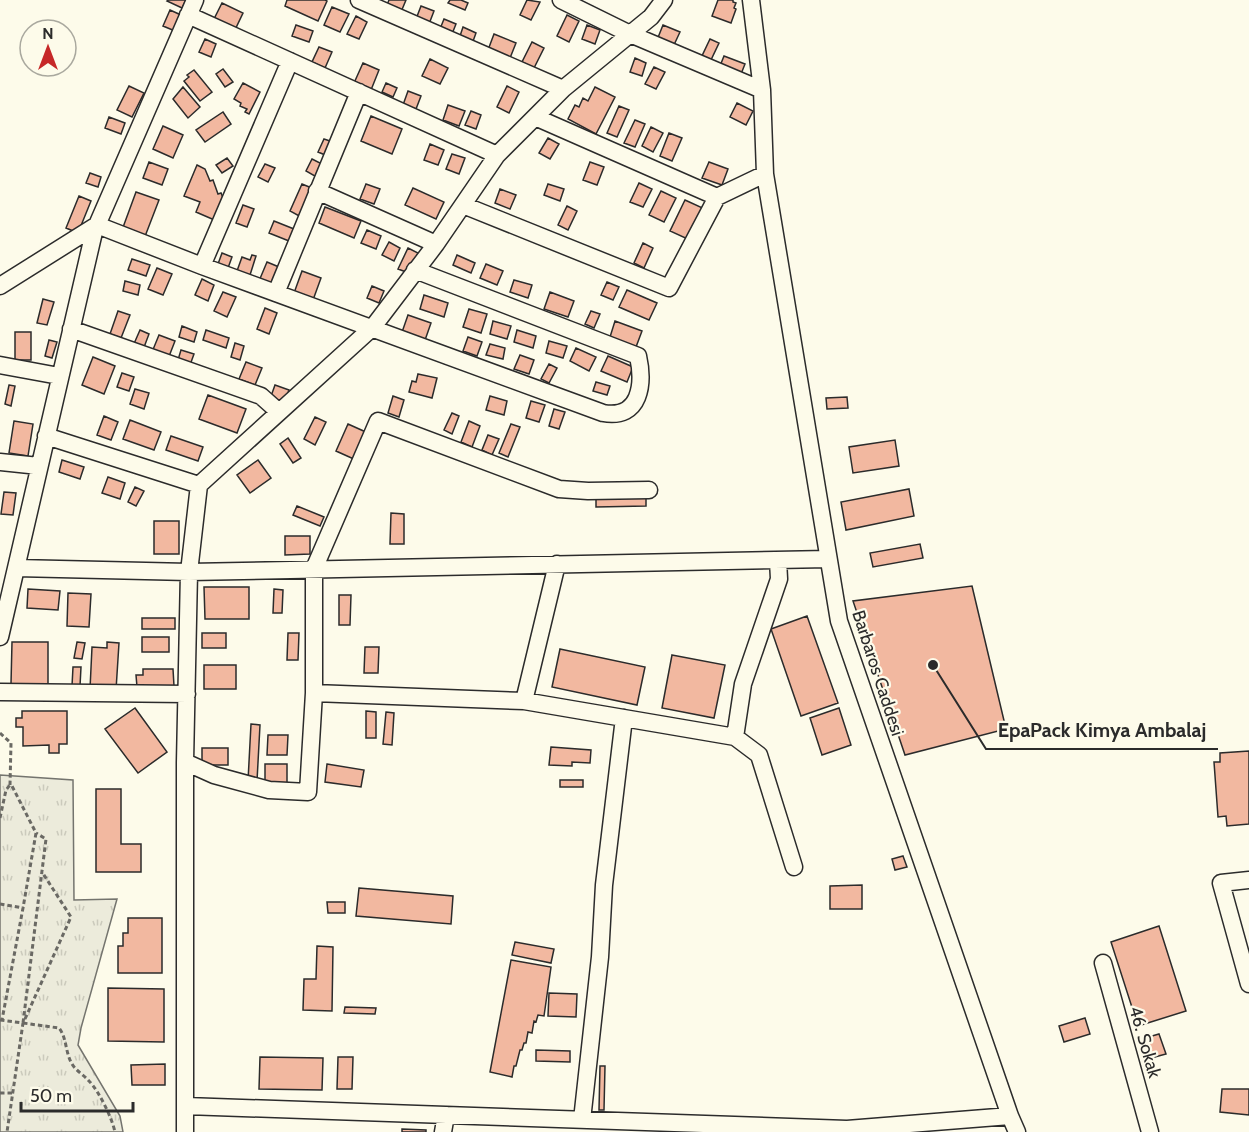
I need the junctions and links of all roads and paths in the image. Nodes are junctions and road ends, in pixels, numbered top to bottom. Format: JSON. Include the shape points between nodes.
{"nodes":[{"id":1,"x":359,"y":0,"type":"edge"},
{"id":2,"x":561,"y":0,"type":"edge"},
{"id":3,"x":664,"y":0,"type":"edge"},
{"id":4,"x":751,"y":0,"type":"edge"},
{"id":5,"x":192,"y":8,"type":"edge"},
{"id":6,"x":630,"y":34,"type":"junction"},
{"id":7,"x":290,"y":61,"type":"junction"},
{"id":8,"x":563,"y":89,"type":"junction"},
{"id":9,"x":762,"y":90,"type":"junction"},
{"id":10,"x":359,"y":92,"type":"junction"},
{"id":11,"x":536,"y":117,"type":"junction"},
{"id":12,"x":498,"y":154,"type":"junction"},
{"id":13,"x":765,"y":174,"type":"junction"},
{"id":14,"x":317,"y":191,"type":"junction"},
{"id":15,"x":717,"y":197,"type":"junction"},
{"id":16,"x":463,"y":205,"type":"junction"},
{"id":17,"x":97,"y":225,"type":"junction"},
{"id":18,"x":436,"y":244,"type":"junction"},
{"id":19,"x":202,"y":266,"type":"junction"},
{"id":20,"x":415,"y":270,"type":"junction"},
{"id":21,"x":0,"y":285,"type":"edge"},
{"id":22,"x":276,"y":293,"type":"junction"},
{"id":23,"x":373,"y":327,"type":"junction"},
{"id":24,"x":71,"y":330,"type":"junction"},
{"id":25,"x":0,"y":365,"type":"edge"},
{"id":26,"x":59,"y":376,"type":"junction"},
{"id":27,"x":279,"y":412,"type":"junction"},
{"id":28,"x":46,"y":436,"type":"junction"},
{"id":29,"x":0,"y":462,"type":"edge"},
{"id":30,"x":39,"y":466,"type":"junction"},
{"id":31,"x":199,"y":485,"type":"junction"},
{"id":32,"x":649,"y":490,"type":"dead end"},
{"id":33,"x":828,"y":559,"type":"junction"},
{"id":34,"x":778,"y":560,"type":"junction"},
{"id":35,"x":557,"y":564,"type":"junction"},
{"id":36,"x":16,"y":568,"type":"junction"},
{"id":37,"x":314,"y":569,"type":"junction"},
{"id":38,"x":189,"y":572,"type":"junction"},
{"id":39,"x":0,"y":637,"type":"edge"},
{"id":40,"x":0,"y":692,"type":"edge"},
{"id":41,"x":314,"y":693,"type":"junction"},
{"id":42,"x":186,"y":694,"type":"junction"},
{"id":43,"x":524,"y":701,"type":"junction"},
{"id":44,"x":624,"y":718,"type":"junction"},
{"id":45,"x":0,"y":733,"type":"edge"},
{"id":46,"x":735,"y":737,"type":"junction"},
{"id":47,"x":185,"y":762,"type":"junction"},
{"id":48,"x":10,"y":785,"type":"junction"},
{"id":49,"x":0,"y":818,"type":"edge"},
{"id":50,"x":36,"y":833,"type":"junction"},
{"id":51,"x":794,"y":867,"type":"dead end"},
{"id":52,"x":41,"y":871,"type":"junction"},
{"id":53,"x":1249,"y":880,"type":"edge"},
{"id":54,"x":0,"y":904,"type":"edge"},
{"id":55,"x":22,"y":908,"type":"junction"},
{"id":56,"x":1102,"y":963,"type":"dead end"},
{"id":57,"x":1249,"y":984,"type":"edge"},
{"id":58,"x":1,"y":1020,"type":"edge"},
{"id":59,"x":23,"y":1023,"type":"junction"},
{"id":60,"x":0,"y":1093,"type":"edge"},
{"id":61,"x":13,"y":1093,"type":"junction"},
{"id":62,"x":186,"y":1106,"type":"junction"},
{"id":63,"x":1010,"y":1116,"type":"junction"},
{"id":64,"x":582,"y":1120,"type":"junction"},
{"id":65,"x":444,"y":1124,"type":"edge"},
{"id":66,"x":836,"y":1130,"type":"edge"},
{"id":67,"x":7,"y":1132,"type":"edge"},
{"id":68,"x":115,"y":1132,"type":"edge"},
{"id":69,"x":185,"y":1132,"type":"edge"},
{"id":70,"x":1017,"y":1132,"type":"edge"},
{"id":71,"x":1150,"y":1132,"type":"edge"}],
"edges":[{"from":1,"to":8,"type":"street"},
{"from":2,"to":6,"type":"street"},
{"from":3,"to":6,"type":"street"},
{"from":4,"to":9,"type":"street","name":"Barbaros Caddesi"},
{"from":5,"to":7,"type":"street"},
{"from":5,"to":17,"type":"street"},
{"from":6,"to":8,"type":"street"},
{"from":6,"to":9,"type":"street"},
{"from":7,"to":10,"type":"street"},
{"from":7,"to":19,"type":"street"},
{"from":8,"to":11,"type":"street"},
{"from":9,"to":13,"type":"street","name":"Barbaros Caddesi"},
{"from":10,"to":12,"type":"street"},
{"from":10,"to":14,"type":"street"},
{"from":11,"to":12,"type":"street"},
{"from":11,"to":15,"type":"street"},
{"from":12,"to":16,"type":"street"},
{"from":13,"to":15,"type":"street"},
{"from":13,"to":33,"type":"street","name":"Barbaros Caddesi"},
{"from":14,"to":18,"type":"street"},
{"from":14,"to":22,"type":"street"},
{"from":15,"to":16,"type":"street","via":[[669,288]]},
{"from":16,"to":18,"type":"street"},
{"from":17,"to":19,"type":"street"},
{"from":17,"to":21,"type":"street"},
{"from":17,"to":24,"type":"street"},
{"from":18,"to":20,"type":"street"},
{"from":19,"to":22,"type":"street"},
{"from":20,"to":23,"type":"street"},
{"from":20,"to":23,"type":"street","via":[[638,356],[642,382],[637,397],[620,413],[603,413]]},
{"from":22,"to":23,"type":"street"},
{"from":23,"to":27,"type":"street"},
{"from":24,"to":26,"type":"street"},
{"from":24,"to":27,"type":"street","via":[[261,396]]},
{"from":25,"to":26,"type":"street"},
{"from":26,"to":28,"type":"street"},
{"from":27,"to":31,"type":"street"},
{"from":28,"to":30,"type":"street"},
{"from":28,"to":31,"type":"street"},
{"from":29,"to":30,"type":"street"},
{"from":30,"to":36,"type":"street"},
{"from":31,"to":38,"type":"street"},
{"from":32,"to":37,"type":"street","via":[[559,489],[378,421]]},
{"from":33,"to":34,"type":"street"},
{"from":33,"to":63,"type":"street","name":"Barbaros Caddesi","via":[[838,621]]},
{"from":34,"to":35,"type":"street"},
{"from":34,"to":46,"type":"street","via":[[779,579],[742,684]]},
{"from":35,"to":37,"type":"street"},
{"from":35,"to":43,"type":"street"},
{"from":36,"to":38,"type":"street"},
{"from":36,"to":39,"type":"street"},
{"from":37,"to":38,"type":"street"},
{"from":37,"to":41,"type":"street"},
{"from":38,"to":42,"type":"street"},
{"from":40,"to":42,"type":"street"},
{"from":41,"to":43,"type":"street"},
{"from":41,"to":47,"type":"street","via":[[308,792],[269,790],[214,775]]},
{"from":42,"to":47,"type":"street"},
{"from":43,"to":44,"type":"street"},
{"from":44,"to":46,"type":"street"},
{"from":44,"to":64,"type":"street"},
{"from":45,"to":48,"type":"path","via":[[11,743]]},
{"from":46,"to":51,"type":"street","via":[[759,755]]},
{"from":47,"to":62,"type":"street"},
{"from":48,"to":49,"type":"path"},
{"from":48,"to":50,"type":"path"},
{"from":50,"to":52,"type":"path","via":[[46,839]]},
{"from":50,"to":55,"type":"path"},
{"from":52,"to":59,"type":"path"},
{"from":52,"to":59,"type":"path","via":[[71,917]]},
{"from":53,"to":57,"type":"street","via":[[1221,883]]},
{"from":54,"to":55,"type":"path"},
{"from":55,"to":58,"type":"path"},
{"from":56,"to":71,"type":"street","name":"46. Sokak"},
{"from":58,"to":59,"type":"path"},
{"from":59,"to":61,"type":"path"},
{"from":59,"to":68,"type":"path","via":[[59,1028],[65,1035],[72,1064],[91,1082]]},
{"from":60,"to":61,"type":"path"},
{"from":61,"to":67,"type":"path"},
{"from":62,"to":65,"type":"street"},
{"from":62,"to":69,"type":"street"},
{"from":63,"to":66,"type":"street"},
{"from":63,"to":70,"type":"street","name":"Barbaros Caddesi"},
{"from":64,"to":65,"type":"street"},
{"from":64,"to":66,"type":"street"}]}
